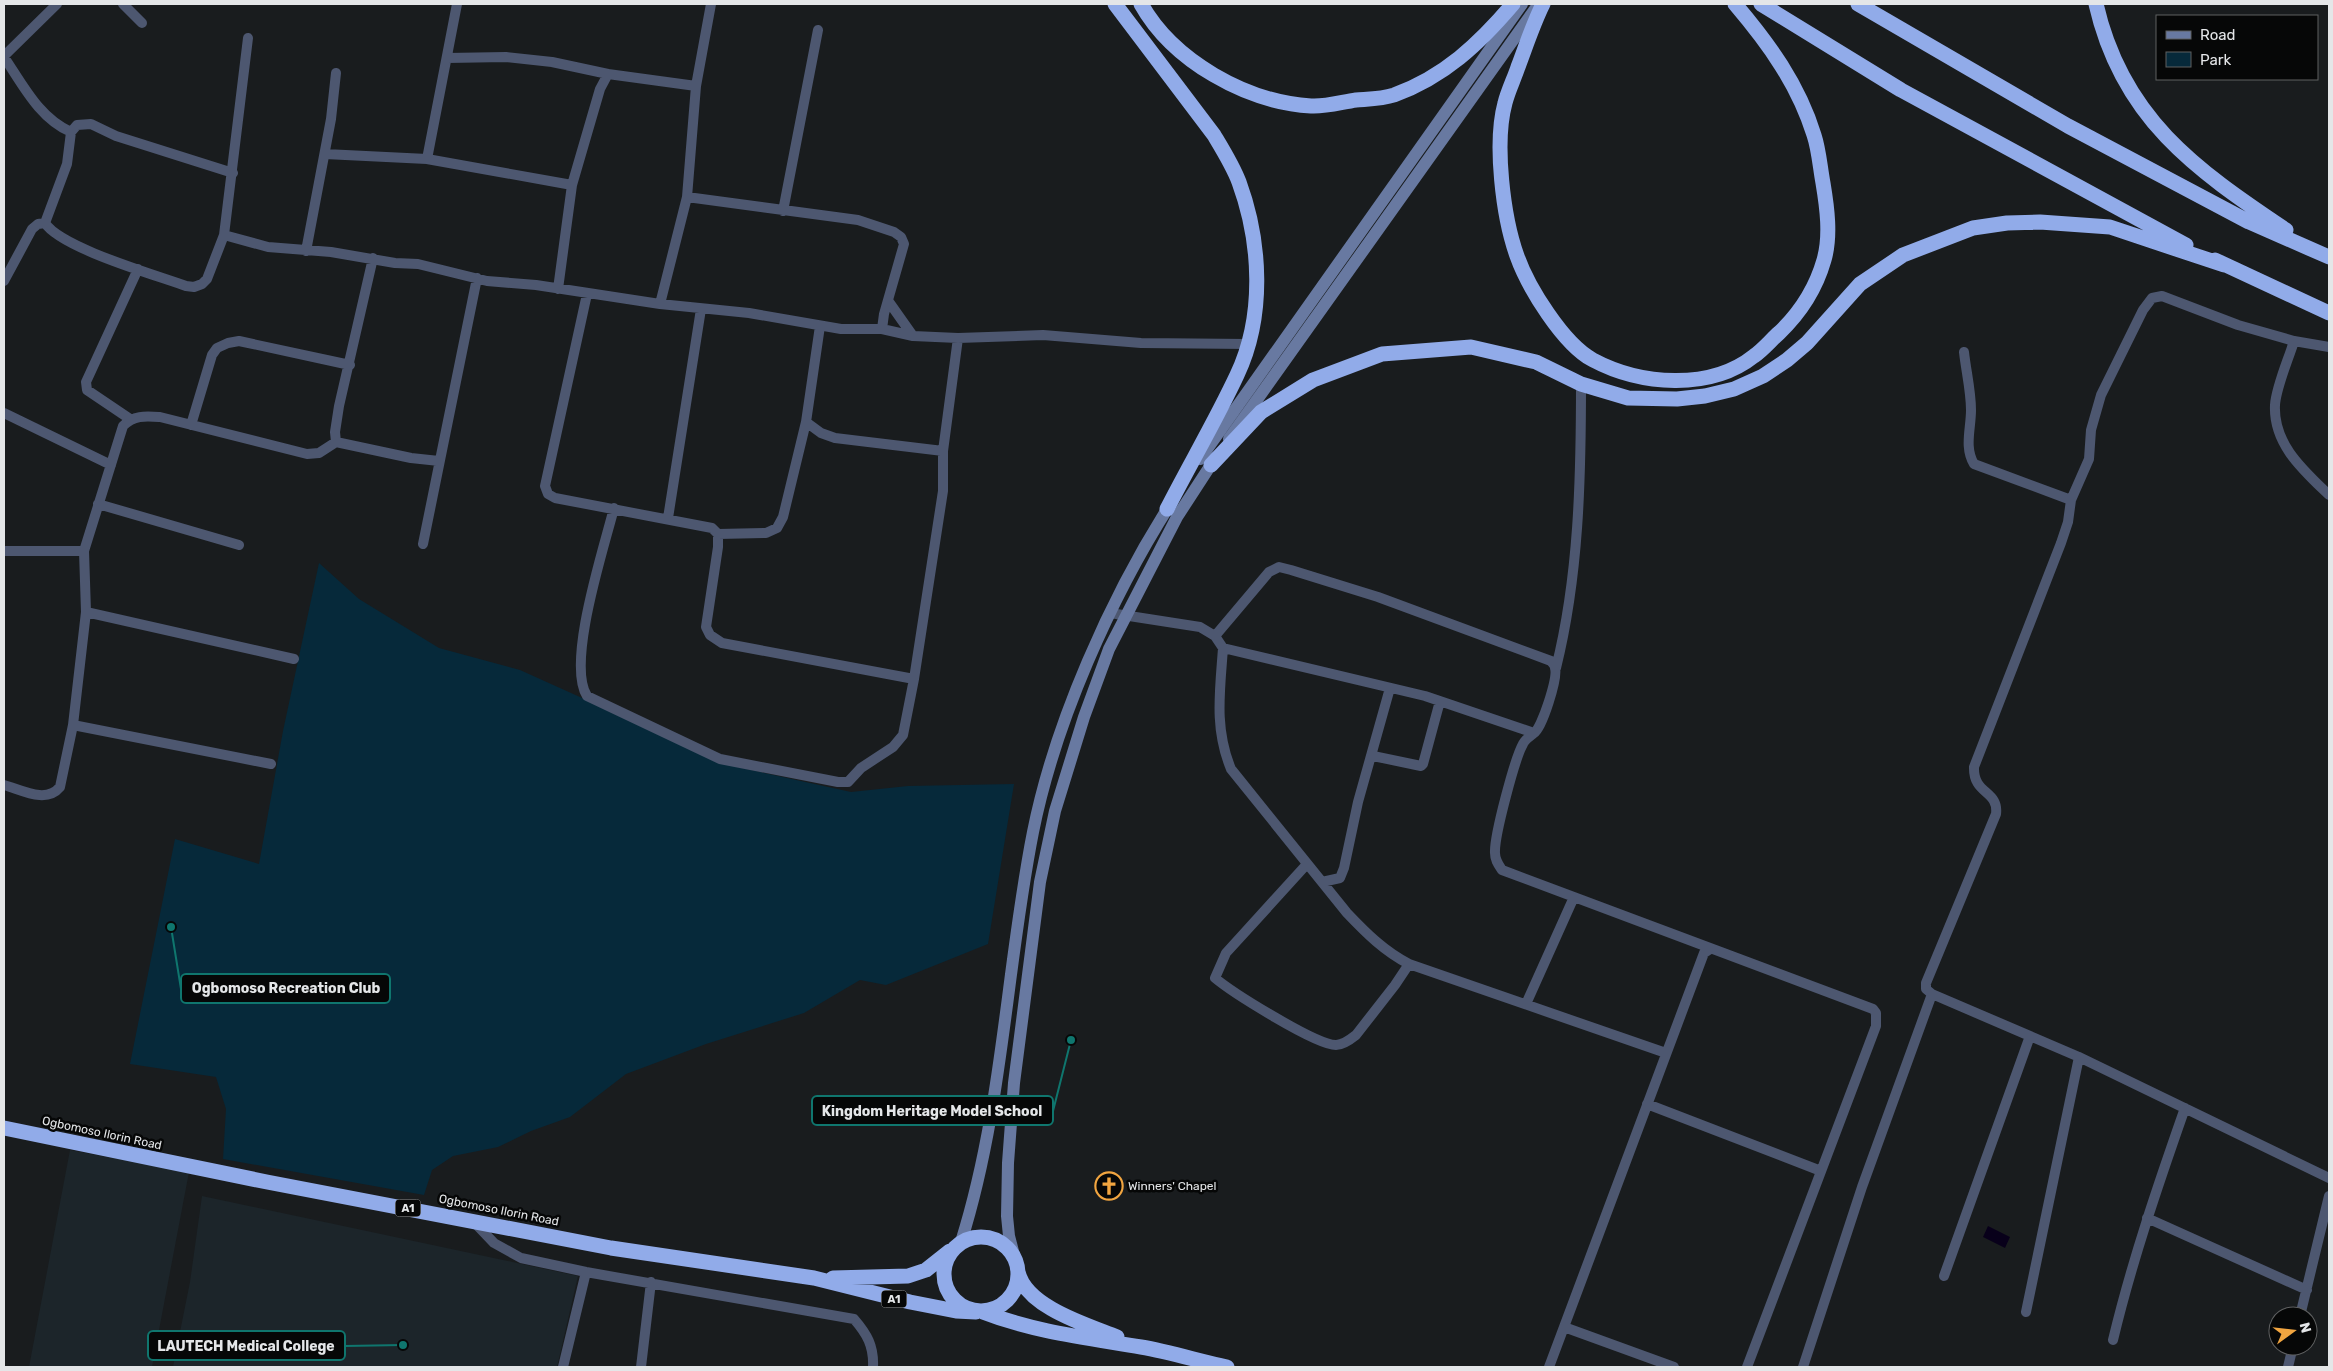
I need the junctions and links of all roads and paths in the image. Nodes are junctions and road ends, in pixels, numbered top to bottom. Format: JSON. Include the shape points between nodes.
{"nodes":[{"id":1,"x":57,"y":4,"type":"edge"},
{"id":2,"x":123,"y":4,"type":"edge"},
{"id":3,"x":457,"y":4,"type":"edge"},
{"id":4,"x":711,"y":4,"type":"edge"},
{"id":5,"x":1116,"y":4,"type":"edge"},
{"id":6,"x":1141,"y":4,"type":"edge"},
{"id":7,"x":1513,"y":4,"type":"edge"},
{"id":8,"x":1522,"y":4,"type":"edge"},
{"id":9,"x":1539,"y":4,"type":"edge"},
{"id":10,"x":1543,"y":4,"type":"edge"},
{"id":11,"x":1735,"y":4,"type":"edge"},
{"id":12,"x":1761,"y":4,"type":"edge"},
{"id":13,"x":1858,"y":4,"type":"edge"},
{"id":14,"x":2096,"y":4,"type":"edge"},
{"id":15,"x":142,"y":23,"type":"dead end"},
{"id":16,"x":818,"y":30,"type":"dead end"},
{"id":17,"x":248,"y":38,"type":"dead end"},
{"id":18,"x":4,"y":56,"type":"edge"},
{"id":19,"x":447,"y":58,"type":"junction"},
{"id":20,"x":336,"y":73,"type":"dead end"},
{"id":21,"x":608,"y":74,"type":"junction"},
{"id":22,"x":696,"y":86,"type":"junction"},
{"id":23,"x":71,"y":132,"type":"junction"},
{"id":24,"x":325,"y":154,"type":"junction"},
{"id":25,"x":427,"y":159,"type":"junction"},
{"id":26,"x":233,"y":173,"type":"junction"},
{"id":27,"x":572,"y":185,"type":"junction"},
{"id":28,"x":687,"y":196,"type":"junction"},
{"id":29,"x":783,"y":211,"type":"junction"},
{"id":30,"x":45,"y":223,"type":"junction"},
{"id":31,"x":224,"y":235,"type":"junction"},
{"id":32,"x":306,"y":251,"type":"junction"},
{"id":33,"x":2325,"y":255,"type":"edge"},
{"id":34,"x":374,"y":258,"type":"junction"},
{"id":35,"x":2224,"y":265,"type":"junction"},
{"id":36,"x":138,"y":269,"type":"junction"},
{"id":37,"x":477,"y":278,"type":"junction"},
{"id":38,"x":4,"y":281,"type":"edge"},
{"id":39,"x":558,"y":289,"type":"junction"},
{"id":40,"x":587,"y":294,"type":"junction"},
{"id":41,"x":889,"y":302,"type":"junction"},
{"id":42,"x":660,"y":304,"type":"junction"},
{"id":43,"x":701,"y":309,"type":"junction"},
{"id":44,"x":2329,"y":313,"type":"edge"},
{"id":45,"x":820,"y":326,"type":"junction"},
{"id":46,"x":882,"y":329,"type":"junction"},
{"id":47,"x":913,"y":336,"type":"junction"},
{"id":48,"x":958,"y":338,"type":"junction"},
{"id":49,"x":2294,"y":341,"type":"junction"},
{"id":50,"x":1248,"y":344,"type":"junction"},
{"id":51,"x":2329,"y":347,"type":"edge"},
{"id":52,"x":1964,"y":352,"type":"dead end"},
{"id":53,"x":350,"y":365,"type":"junction"},
{"id":54,"x":1581,"y":384,"type":"junction"},
{"id":55,"x":4,"y":413,"type":"edge"},
{"id":56,"x":130,"y":419,"type":"junction"},
{"id":57,"x":806,"y":422,"type":"junction"},
{"id":58,"x":191,"y":425,"type":"junction"},
{"id":59,"x":336,"y":442,"type":"junction"},
{"id":60,"x":943,"y":451,"type":"junction"},
{"id":61,"x":439,"y":461,"type":"junction"},
{"id":62,"x":111,"y":465,"type":"junction"},
{"id":63,"x":1211,"y":465,"type":"junction"},
{"id":64,"x":2329,"y":494,"type":"edge"},
{"id":65,"x":2071,"y":500,"type":"junction"},
{"id":66,"x":98,"y":504,"type":"junction"},
{"id":67,"x":614,"y":508,"type":"junction"},
{"id":68,"x":1167,"y":510,"type":"junction"},
{"id":69,"x":668,"y":518,"type":"junction"},
{"id":70,"x":718,"y":534,"type":"junction"},
{"id":71,"x":423,"y":544,"type":"dead end"},
{"id":72,"x":239,"y":545,"type":"dead end"},
{"id":73,"x":4,"y":551,"type":"edge"},
{"id":74,"x":84,"y":551,"type":"junction"},
{"id":75,"x":86,"y":612,"type":"junction"},
{"id":76,"x":1110,"y":613,"type":"junction"},
{"id":77,"x":1125,"y":615,"type":"junction"},
{"id":78,"x":1215,"y":636,"type":"junction"},
{"id":79,"x":1223,"y":648,"type":"junction"},
{"id":80,"x":294,"y":659,"type":"dead end"},
{"id":81,"x":1556,"y":668,"type":"junction"},
{"id":82,"x":914,"y":679,"type":"junction"},
{"id":83,"x":1390,"y":688,"type":"junction"},
{"id":84,"x":1440,"y":701,"type":"junction"},
{"id":85,"x":73,"y":725,"type":"junction"},
{"id":86,"x":1534,"y":733,"type":"junction"},
{"id":87,"x":1373,"y":756,"type":"junction"},
{"id":88,"x":271,"y":764,"type":"dead end"},
{"id":89,"x":4,"y":785,"type":"edge"},
{"id":90,"x":1039,"y":807,"type":"junction"},
{"id":91,"x":1055,"y":812,"type":"junction"},
{"id":92,"x":1308,"y":864,"type":"junction"},
{"id":93,"x":1322,"y":882,"type":"junction"},
{"id":94,"x":1574,"y":897,"type":"junction"},
{"id":95,"x":1019,"y":921,"type":"junction"},
{"id":96,"x":1036,"y":924,"type":"junction"},
{"id":97,"x":1710,"y":949,"type":"junction"},
{"id":98,"x":1408,"y":964,"type":"junction"},
{"id":99,"x":1932,"y":994,"type":"junction"},
{"id":100,"x":1526,"y":1004,"type":"junction"},
{"id":101,"x":2030,"y":1036,"type":"junction"},
{"id":102,"x":1666,"y":1053,"type":"junction"},
{"id":103,"x":2079,"y":1057,"type":"junction"},
{"id":104,"x":1647,"y":1104,"type":"junction"},
{"id":105,"x":2185,"y":1108,"type":"junction"},
{"id":106,"x":4,"y":1128,"type":"edge"},
{"id":107,"x":1821,"y":1171,"type":"junction"},
{"id":108,"x":2329,"y":1178,"type":"edge"},
{"id":109,"x":2329,"y":1196,"type":"edge"},
{"id":110,"x":2147,"y":1218,"type":"junction"},
{"id":111,"x":471,"y":1219,"type":"junction"},
{"id":112,"x":956,"y":1246,"type":"junction"},
{"id":113,"x":1016,"y":1263,"type":"junction"},
{"id":114,"x":586,"y":1272,"type":"junction"},
{"id":115,"x":1944,"y":1276,"type":"dead end"},
{"id":116,"x":814,"y":1278,"type":"junction"},
{"id":117,"x":651,"y":1282,"type":"junction"},
{"id":118,"x":2307,"y":1290,"type":"junction"},
{"id":119,"x":2303,"y":1306,"type":"edge"},
{"id":120,"x":980,"y":1312,"type":"junction"},
{"id":121,"x":2026,"y":1312,"type":"dead end"},
{"id":122,"x":1564,"y":1327,"type":"junction"},
{"id":123,"x":2113,"y":1340,"type":"dead end"},
{"id":124,"x":1144,"y":1347,"type":"junction"},
{"id":125,"x":563,"y":1367,"type":"edge"},
{"id":126,"x":641,"y":1367,"type":"edge"},
{"id":127,"x":873,"y":1367,"type":"edge"},
{"id":128,"x":1227,"y":1367,"type":"edge"},
{"id":129,"x":1549,"y":1367,"type":"edge"},
{"id":130,"x":1674,"y":1367,"type":"edge"},
{"id":131,"x":1747,"y":1367,"type":"edge"},
{"id":132,"x":1803,"y":1367,"type":"edge"}],
"edges":[{"from":1,"to":18,"type":"street"},
{"from":2,"to":15,"type":"street"},
{"from":3,"to":19,"type":"street"},
{"from":4,"to":22,"type":"street"},
{"from":5,"to":50,"type":"highway","via":[[1214,135],[1239,182],[1252,229],[1257,271],[1255,316]]},
{"from":6,"to":7,"type":"highway","via":[[1171,41],[1199,65],[1262,96],[1313,106],[1392,96],[1421,83],[1474,47]]},
{"from":8,"to":68,"type":"street"},
{"from":9,"to":63,"type":"street"},
{"from":10,"to":11,"type":"highway","via":[[1504,104],[1501,173],[1509,234],[1528,284],[1556,324],[1590,359],[1641,377],[1671,380],[1726,371],[1753,357],[1797,315],[1824,259],[1828,225],[1815,138],[1790,77]]},
{"from":12,"to":35,"type":"highway","via":[[1910,94]]},
{"from":13,"to":33,"type":"highway","via":[[2077,131],[2249,222]]},
{"from":14,"to":33,"type":"highway","via":[[2122,75],[2142,109],[2168,141],[2226,190]]},
{"from":16,"to":29,"type":"street"},
{"from":17,"to":26,"type":"street"},
{"from":18,"to":23,"type":"street","via":[[38,106],[58,126]]},
{"from":19,"to":21,"type":"street","via":[[506,57],[552,62]]},
{"from":19,"to":25,"type":"street"},
{"from":20,"to":24,"type":"street"},
{"from":21,"to":22,"type":"street"},
{"from":21,"to":27,"type":"street","via":[[600,89]]},
{"from":22,"to":28,"type":"street"},
{"from":23,"to":26,"type":"street","via":[[77,125],[91,124],[116,136]]},
{"from":23,"to":30,"type":"street","via":[[66,164]]},
{"from":24,"to":25,"type":"street"},
{"from":24,"to":32,"type":"street"},
{"from":25,"to":27,"type":"street"},
{"from":26,"to":31,"type":"street"},
{"from":27,"to":39,"type":"street"},
{"from":28,"to":29,"type":"street"},
{"from":28,"to":42,"type":"street"},
{"from":29,"to":41,"type":"street","via":[[858,220],[881,226],[901,237],[904,244]]},
{"from":30,"to":36,"type":"street","via":[[50,231],[76,245]]},
{"from":30,"to":38,"type":"street","via":[[32,229]]},
{"from":31,"to":32,"type":"street","via":[[268,247]]},
{"from":31,"to":36,"type":"street","via":[[207,279],[202,284],[186,286]]},
{"from":32,"to":34,"type":"street"},
{"from":34,"to":37,"type":"street"},
{"from":34,"to":53,"type":"street"},
{"from":35,"to":44,"type":"highway"},
{"from":35,"to":54,"type":"highway","via":[[2110,227],[2040,222],[1973,228],[1903,255],[1860,284],[1807,343],[1787,360],[1763,376],[1734,389],[1705,396],[1650,400],[1628,398]]},
{"from":36,"to":56,"type":"street","via":[[86,382],[87,390]]},
{"from":37,"to":39,"type":"street","via":[[487,282]]},
{"from":37,"to":61,"type":"street"},
{"from":39,"to":40,"type":"street"},
{"from":40,"to":42,"type":"street"},
{"from":40,"to":67,"type":"street","via":[[545,486],[548,494],[555,498]]},
{"from":41,"to":46,"type":"street"},
{"from":41,"to":47,"type":"street"},
{"from":42,"to":43,"type":"street"},
{"from":43,"to":45,"type":"street"},
{"from":43,"to":69,"type":"street"},
{"from":45,"to":46,"type":"street"},
{"from":45,"to":57,"type":"street"},
{"from":46,"to":47,"type":"street"},
{"from":47,"to":48,"type":"street"},
{"from":48,"to":50,"type":"street","via":[[1043,335],[1141,343]]},
{"from":48,"to":60,"type":"street"},
{"from":49,"to":51,"type":"street"},
{"from":49,"to":64,"type":"street","via":[[2275,403],[2278,434],[2298,464]]},
{"from":49,"to":65,"type":"street","via":[[2238,325],[2162,296],[2152,298],[2101,395],[2091,430],[2089,458]]},
{"from":50,"to":68,"type":"highway","via":[[1238,374]]},
{"from":52,"to":65,"type":"street","via":[[1971,410],[1969,456],[1974,464]]},
{"from":53,"to":58,"type":"street","via":[[250,342],[228,343],[217,348],[212,355]]},
{"from":53,"to":59,"type":"street","via":[[339,406]]},
{"from":54,"to":63,"type":"highway","via":[[1536,362],[1471,347],[1382,354],[1313,380],[1261,412]]},
{"from":54,"to":81,"type":"street","via":[[1572,576],[1565,631]]},
{"from":55,"to":62,"type":"street"},
{"from":56,"to":58,"type":"street","via":[[160,417]]},
{"from":56,"to":62,"type":"street","via":[[123,426]]},
{"from":57,"to":60,"type":"street","via":[[835,438]]},
{"from":57,"to":70,"type":"street","via":[[784,517],[777,528],[766,533]]},
{"from":58,"to":59,"type":"street","via":[[307,454],[319,453]]},
{"from":59,"to":61,"type":"street"},
{"from":60,"to":82,"type":"street","via":[[943,491]]},
{"from":61,"to":71,"type":"street"},
{"from":62,"to":66,"type":"street"},
{"from":63,"to":77,"type":"street","via":[[1177,517]]},
{"from":65,"to":99,"type":"street","via":[[2068,522],[2051,571],[1974,767],[1973,778],[1993,798],[1996,814],[1926,983],[1926,989]]},
{"from":66,"to":72,"type":"street"},
{"from":66,"to":74,"type":"street"},
{"from":67,"to":69,"type":"street"},
{"from":67,"to":82,"type":"street","via":[[584,630],[580,680],[587,696],[595,702],[720,759],[848,782],[861,768],[893,747],[903,735]]},
{"from":68,"to":76,"type":"street"},
{"from":69,"to":70,"type":"street","via":[[712,528]]},
{"from":70,"to":82,"type":"street","via":[[706,627],[722,643]]},
{"from":73,"to":74,"type":"street"},
{"from":74,"to":75,"type":"street"},
{"from":75,"to":80,"type":"street"},
{"from":75,"to":85,"type":"street"},
{"from":76,"to":77,"type":"street"},
{"from":76,"to":90,"type":"street","via":[[1063,726]]},
{"from":77,"to":78,"type":"street","via":[[1200,627]]},
{"from":77,"to":91,"type":"street","via":[[1084,717]]},
{"from":78,"to":79,"type":"street"},
{"from":78,"to":81,"type":"street","via":[[1269,572],[1279,567],[1378,597],[1551,661]]},
{"from":79,"to":83,"type":"street"},
{"from":79,"to":92,"type":"street","via":[[1218,725],[1223,751],[1244,788]]},
{"from":81,"to":86,"type":"street","via":[[1542,724]]},
{"from":83,"to":84,"type":"street"},
{"from":83,"to":87,"type":"street"},
{"from":84,"to":86,"type":"street"},
{"from":84,"to":87,"type":"street","via":[[1421,766]]},
{"from":85,"to":88,"type":"street"},
{"from":85,"to":89,"type":"street","via":[[60,787],[54,794],[44,796]]},
{"from":86,"to":94,"type":"street","via":[[1518,754],[1496,841],[1496,861],[1502,870]]},
{"from":87,"to":93,"type":"street","via":[[1340,878]]},
{"from":90,"to":91,"type":"street"},
{"from":90,"to":95,"type":"street"},
{"from":91,"to":96,"type":"street","via":[[1040,882]]},
{"from":92,"to":93,"type":"street"},
{"from":92,"to":98,"type":"street","via":[[1226,953],[1215,978],[1306,1034],[1337,1045],[1356,1035]]},
{"from":93,"to":98,"type":"street","via":[[1368,935]]},
{"from":94,"to":97,"type":"street"},
{"from":94,"to":100,"type":"street"},
{"from":95,"to":96,"type":"street"},
{"from":95,"to":112,"type":"street","via":[[985,1154]]},
{"from":96,"to":113,"type":"street","via":[[1014,1083],[1008,1163],[1007,1216]]},
{"from":97,"to":102,"type":"street","via":[[1704,952]]},
{"from":97,"to":107,"type":"street","via":[[1873,1009],[1876,1014],[1876,1026]]},
{"from":98,"to":100,"type":"street"},
{"from":99,"to":101,"type":"street"},
{"from":99,"to":132,"type":"street","via":[[1860,1194]]},
{"from":100,"to":102,"type":"street"},
{"from":101,"to":103,"type":"street"},
{"from":101,"to":115,"type":"street"},
{"from":102,"to":104,"type":"street"},
{"from":103,"to":105,"type":"street"},
{"from":103,"to":121,"type":"street"},
{"from":104,"to":107,"type":"street"},
{"from":104,"to":122,"type":"street"},
{"from":105,"to":108,"type":"street"},
{"from":105,"to":110,"type":"street"},
{"from":106,"to":111,"type":"highway","name":"Ogbomoso Ilorin Road","number":"A1","via":[[267,1182]]},
{"from":107,"to":131,"type":"street"},
{"from":109,"to":118,"type":"street"},
{"from":110,"to":118,"type":"street"},
{"from":110,"to":123,"type":"street"},
{"from":111,"to":114,"type":"street","via":[[494,1243],[521,1258]]},
{"from":111,"to":116,"type":"highway","name":"Ogbomoso Ilorin Road","number":"A1","via":[[611,1248]]},
{"from":112,"to":113,"type":"highway","via":[[979,1237],[998,1240],[1008,1248]]},
{"from":112,"to":116,"type":"highway","number":"A1","via":[[926,1270],[908,1276]]},
{"from":112,"to":120,"type":"highway","via":[[945,1262],[946,1288],[963,1308]]},
{"from":113,"to":120,"type":"highway","via":[[1018,1278],[1010,1298],[1003,1305]]},
{"from":113,"to":124,"type":"highway","number":"A1","via":[[1023,1284],[1047,1305],[1067,1317]]},
{"from":114,"to":117,"type":"street"},
{"from":114,"to":125,"type":"street"},
{"from":116,"to":120,"type":"highway","number":"A1","via":[[910,1302]]},
{"from":117,"to":126,"type":"street"},
{"from":117,"to":127,"type":"street","via":[[854,1319],[872,1343]]},
{"from":118,"to":119,"type":"street"},
{"from":120,"to":124,"type":"highway","number":"A1","via":[[1048,1331]]},
{"from":122,"to":129,"type":"street"},
{"from":122,"to":130,"type":"street"},
{"from":124,"to":128,"type":"highway","number":"A1"}]}
